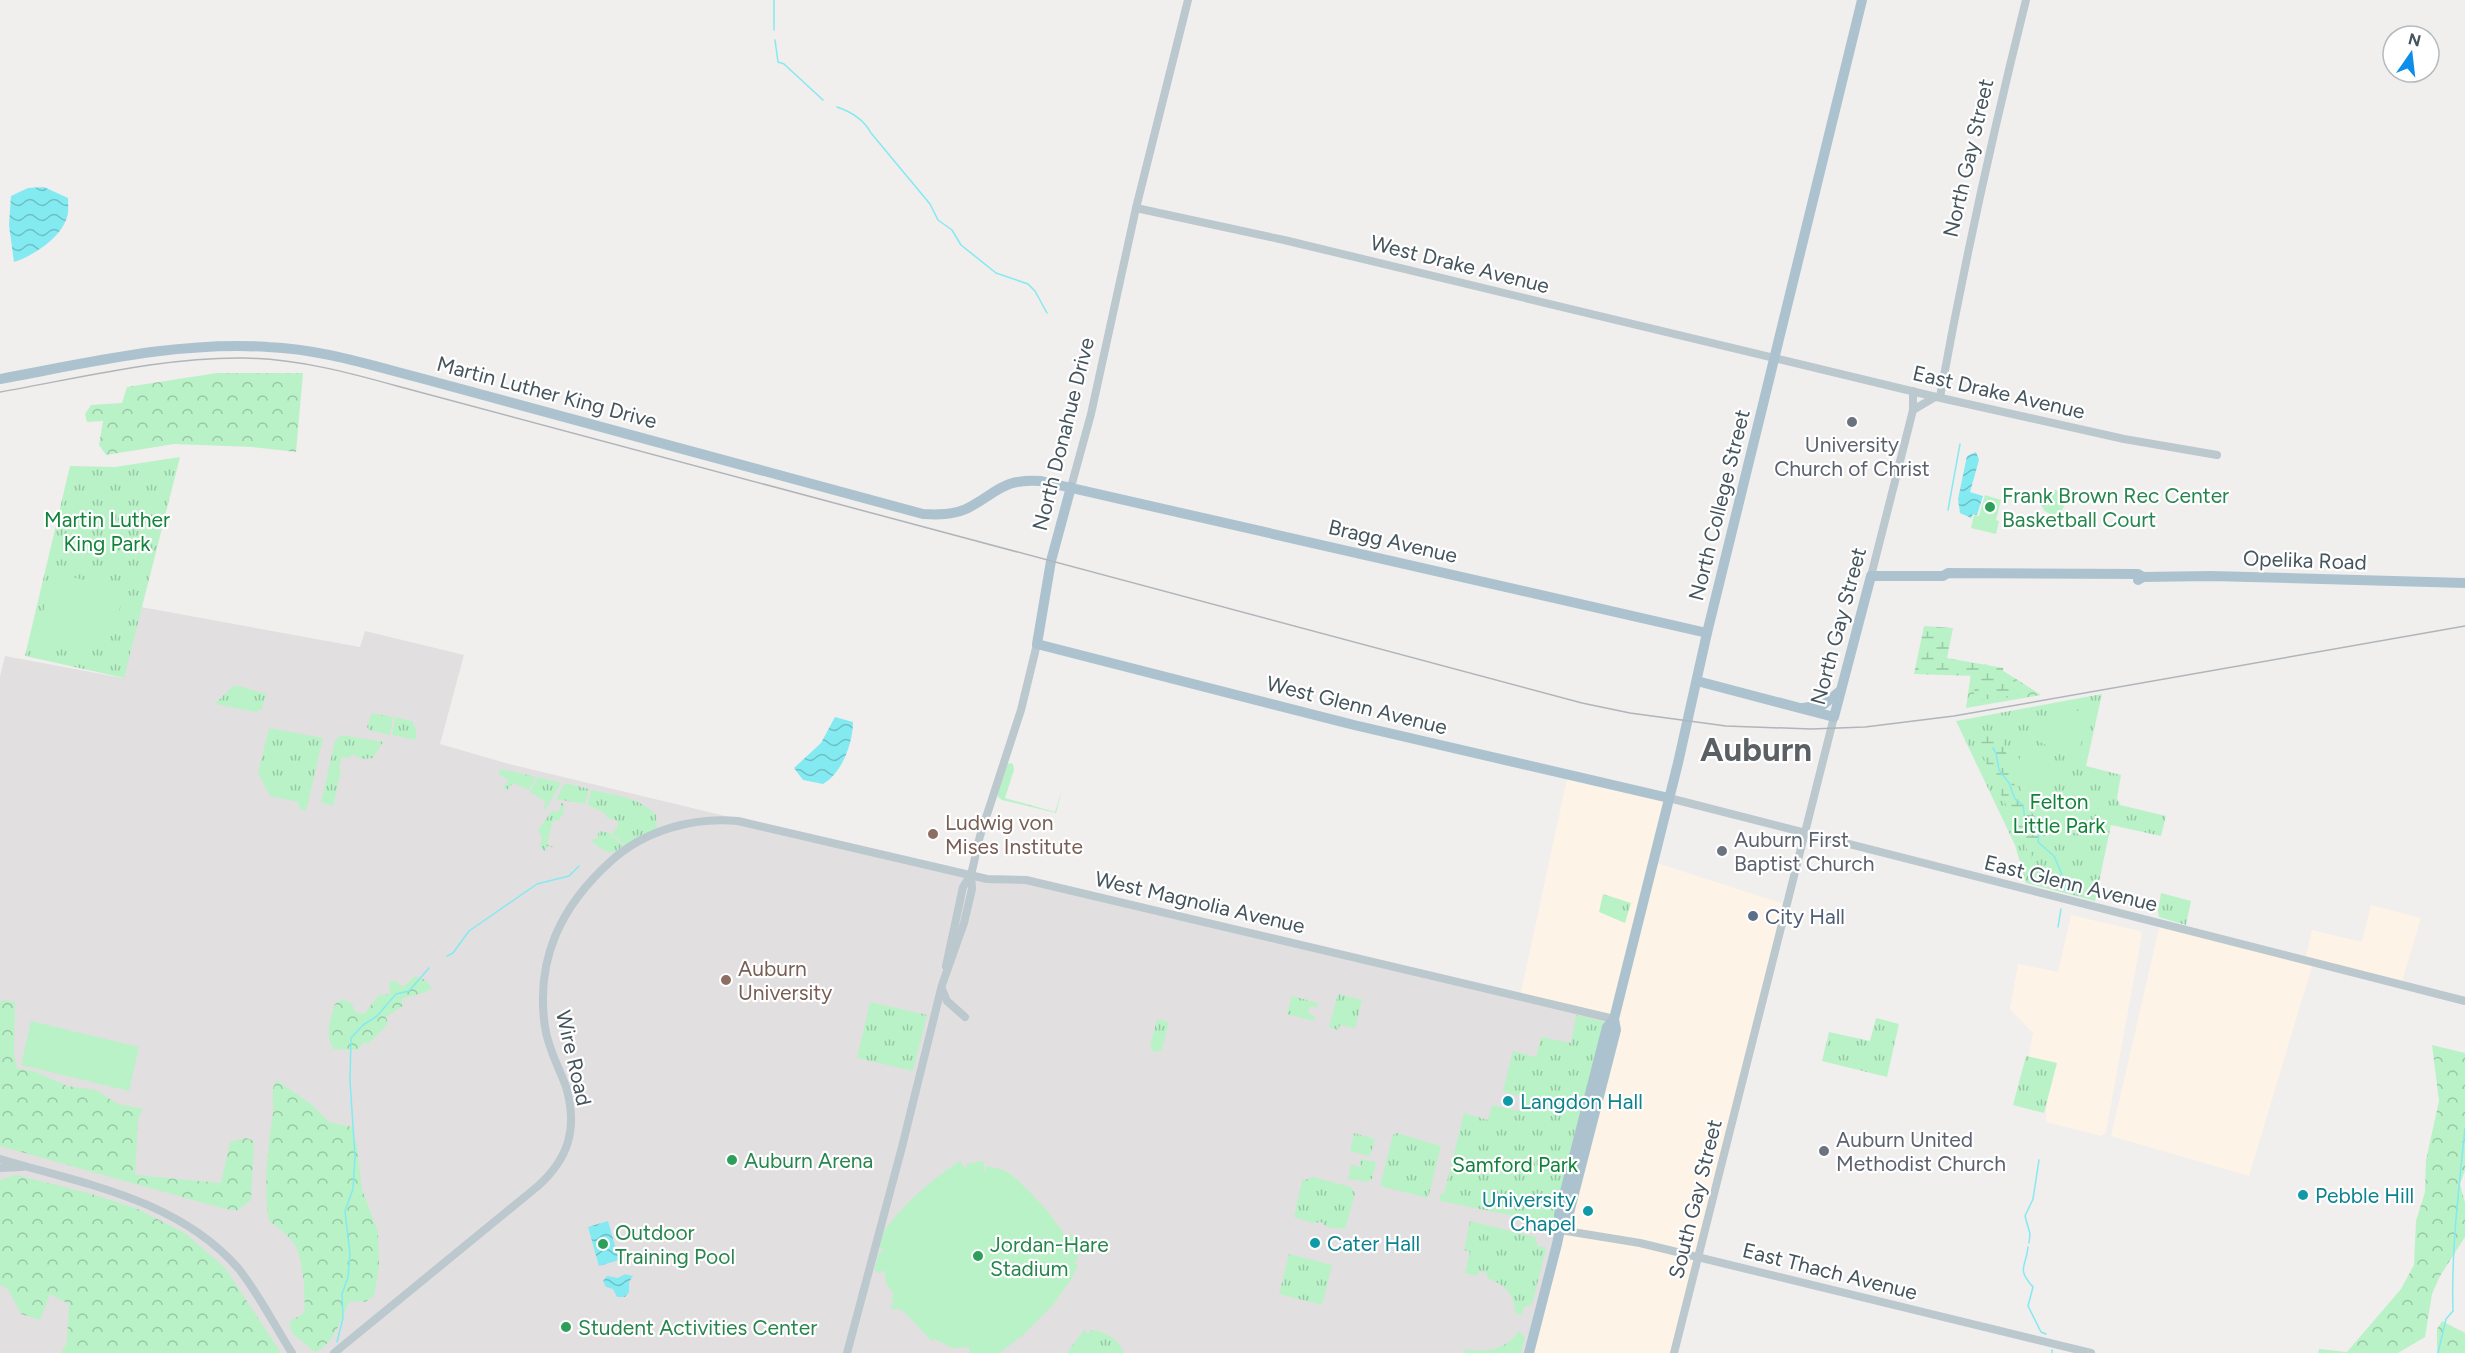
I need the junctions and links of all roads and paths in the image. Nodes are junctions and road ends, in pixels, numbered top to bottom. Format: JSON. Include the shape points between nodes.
{"nodes":[{"id":1,"x":1188,"y":0,"type":"edge"},
{"id":2,"x":1862,"y":0,"type":"edge"},
{"id":3,"x":2026,"y":0,"type":"edge"},
{"id":4,"x":1136,"y":208,"type":"junction"},
{"id":5,"x":1776,"y":357,"type":"junction"},
{"id":6,"x":0,"y":379,"type":"edge"},
{"id":7,"x":1913,"y":391,"type":"junction"},
{"id":8,"x":1938,"y":397,"type":"junction"},
{"id":9,"x":1914,"y":410,"type":"junction"},
{"id":10,"x":2217,"y":455,"type":"dead end"},
{"id":11,"x":1071,"y":487,"type":"junction"},
{"id":12,"x":1871,"y":576,"type":"junction"},
{"id":13,"x":2465,"y":584,"type":"edge"},
{"id":14,"x":1707,"y":633,"type":"junction"},
{"id":15,"x":1037,"y":644,"type":"junction"},
{"id":16,"x":1697,"y":681,"type":"junction"},
{"id":17,"x":1840,"y":691,"type":"junction"},
{"id":18,"x":1798,"y":709,"type":"junction"},
{"id":19,"x":1834,"y":717,"type":"junction"},
{"id":20,"x":1669,"y":798,"type":"junction"},
{"id":21,"x":669,"y":828,"type":"joint"},
{"id":22,"x":1804,"y":833,"type":"junction"},
{"id":23,"x":971,"y":875,"type":"junction"},
{"id":24,"x":942,"y":986,"type":"junction"},
{"id":25,"x":2465,"y":1002,"type":"edge"},
{"id":26,"x":965,"y":1017,"type":"dead end"},
{"id":27,"x":1614,"y":1019,"type":"junction"},
{"id":28,"x":1751,"y":1053,"type":"joint"},
{"id":29,"x":0,"y":1159,"type":"edge"},
{"id":30,"x":28,"y":1167,"type":"junction"},
{"id":31,"x":0,"y":1168,"type":"edge"},
{"id":32,"x":1560,"y":1230,"type":"junction"},
{"id":33,"x":1698,"y":1257,"type":"junction"},
{"id":34,"x":292,"y":1353,"type":"edge"},
{"id":35,"x":334,"y":1353,"type":"edge"},
{"id":36,"x":847,"y":1353,"type":"edge"},
{"id":37,"x":1529,"y":1353,"type":"edge"},
{"id":38,"x":1674,"y":1353,"type":"edge"},
{"id":39,"x":2091,"y":1353,"type":"edge"}],
"edges":[{"from":1,"to":4,"type":"street","name":"North Donahue Drive"},
{"from":2,"to":5,"type":"main road","name":"North College Street"},
{"from":3,"to":8,"type":"street","name":"North Gay Street","via":[[1965,261]]},
{"from":4,"to":5,"type":"street","name":"West Drake Avenue"},
{"from":4,"to":11,"type":"street","name":"North Donahue Drive"},
{"from":5,"to":7,"type":"street","name":"East Drake Avenue"},
{"from":5,"to":14,"type":"main road","name":"North College Street"},
{"from":6,"to":11,"type":"main road","name":"Martin Luther King Drive","via":[[140,354],[230,345],[270,346],[381,368],[923,514],[954,513],[1020,480]]},
{"from":7,"to":8,"type":"street","name":"East Drake Avenue"},
{"from":7,"to":9,"type":"street","name":"North Gay Street"},
{"from":8,"to":9,"type":"street"},
{"from":8,"to":10,"type":"street","name":"East Drake Avenue","via":[[2124,439]]},
{"from":9,"to":12,"type":"street","name":"North Gay Street"},
{"from":11,"to":14,"type":"main road","name":"Bragg Avenue"},
{"from":11,"to":15,"type":"main road","name":"North Donahue Drive"},
{"from":12,"to":13,"type":"main road","name":"Opelika Road","via":[[2084,573]]},
{"from":12,"to":17,"type":"main road","name":"North Gay Street"},
{"from":14,"to":16,"type":"main road","name":"North College Street"},
{"from":15,"to":20,"type":"main road","name":"West Glenn Avenue","via":[[1353,725]]},
{"from":15,"to":23,"type":"street","name":"North Donahue Drive"},
{"from":16,"to":18,"type":"main road"},
{"from":16,"to":20,"type":"main road","name":"North College Street"},
{"from":17,"to":18,"type":"main road","via":[[1823,705]]},
{"from":17,"to":19,"type":"main road","name":"North Gay Street"},
{"from":18,"to":19,"type":"main road"},
{"from":19,"to":22,"type":"street","name":"North Gay Street"},
{"from":20,"to":22,"type":"street","name":"East Glenn Avenue"},
{"from":20,"to":27,"type":"main road","name":"North College Street"},
{"from":21,"to":23,"type":"street","name":"West Magnolia Avenue","via":[[716,820],[738,821]]},
{"from":21,"to":35,"type":"street","name":"Wire Road","via":[[622,851],[602,869],[570,906],[552,939],[543,994],[544,1027],[569,1105],[568,1140],[560,1163],[538,1186]]},
{"from":22,"to":25,"type":"street","name":"East Glenn Avenue"},
{"from":22,"to":28,"type":"street","name":"North Gay Street"},
{"from":23,"to":24,"type":"street","name":"North Donahue Drive","via":[[963,887]]},
{"from":23,"to":27,"type":"street","name":"West Magnolia Avenue","via":[[1026,880]]},
{"from":24,"to":26,"type":"street","via":[[947,1001]]},
{"from":24,"to":36,"type":"street","name":"North Donahue Drive"},
{"from":27,"to":32,"type":"main road","name":"North College Street","via":[[1607,1028],[1583,1120],[1559,1215]]},
{"from":28,"to":33,"type":"street","name":"South Gay Street"},
{"from":29,"to":30,"type":"street"},
{"from":30,"to":31,"type":"street"},
{"from":30,"to":34,"type":"street","via":[[129,1197],[194,1229],[242,1274]]},
{"from":32,"to":33,"type":"street","name":"East Thach Avenue"},
{"from":32,"to":37,"type":"main road","name":"North College Street"},
{"from":33,"to":38,"type":"street","name":"South Gay Street"},
{"from":33,"to":39,"type":"street","name":"East Thach Avenue"}]}
